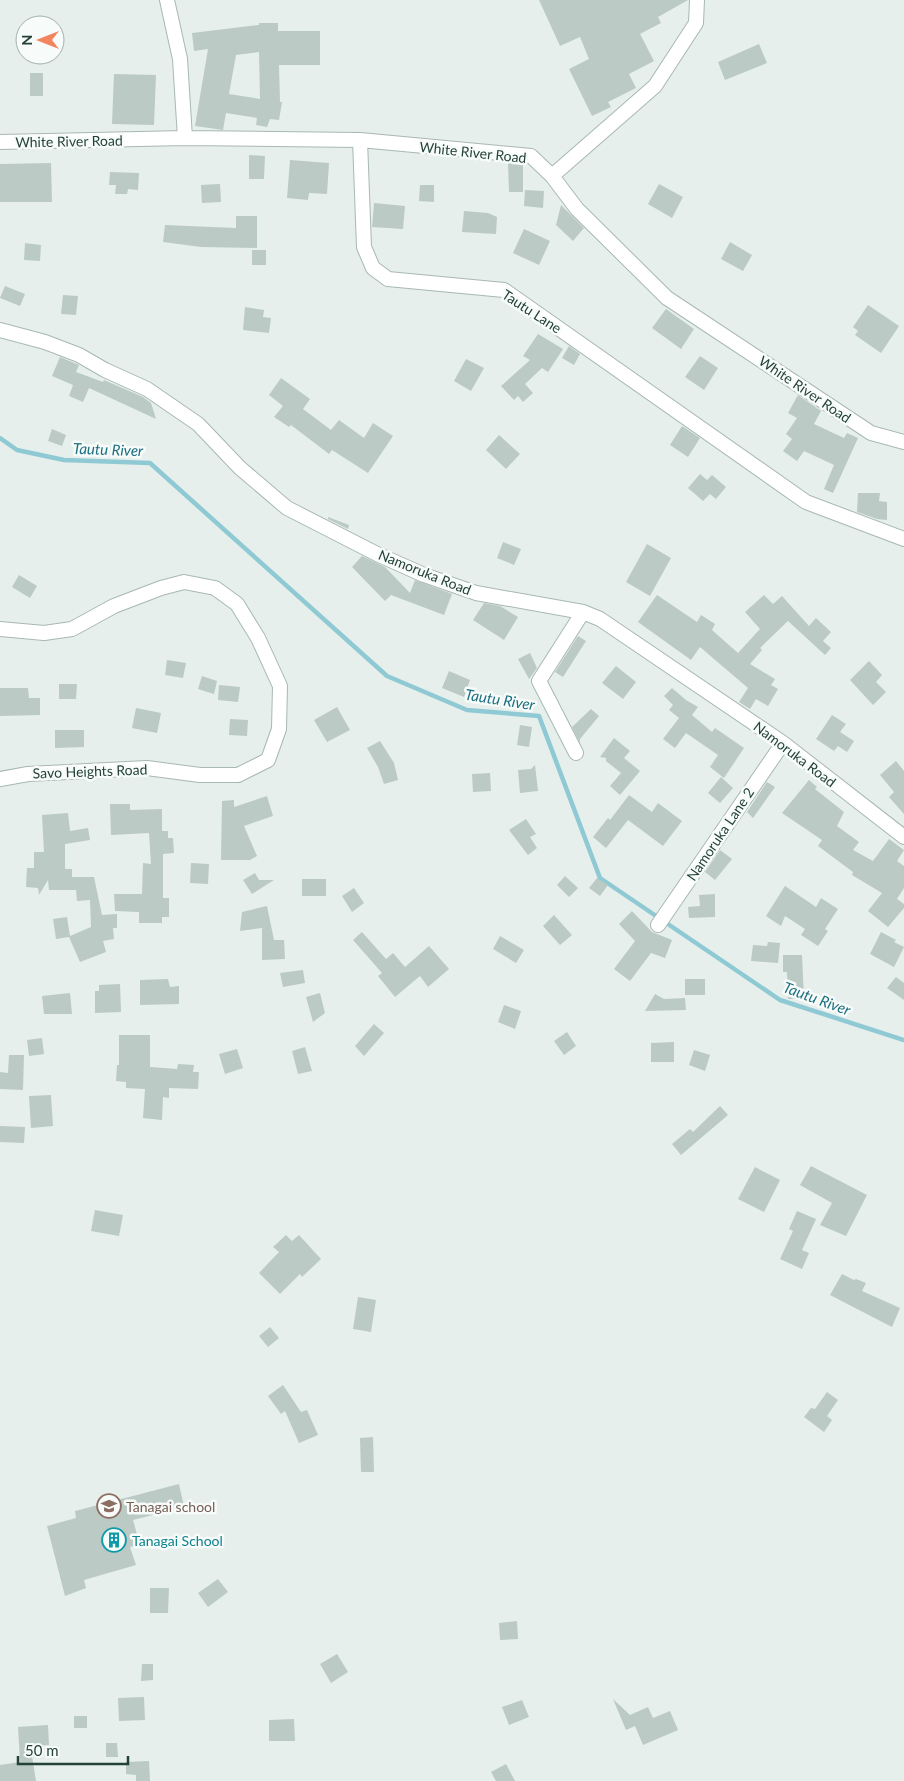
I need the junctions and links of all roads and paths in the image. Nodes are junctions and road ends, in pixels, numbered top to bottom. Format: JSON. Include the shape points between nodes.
{"nodes":[{"id":1,"x":167,"y":0,"type":"edge"},
{"id":2,"x":697,"y":0,"type":"edge"},
{"id":3,"x":185,"y":138,"type":"junction"},
{"id":4,"x":360,"y":140,"type":"junction"},
{"id":5,"x":0,"y":142,"type":"edge"},
{"id":6,"x":552,"y":176,"type":"junction"},
{"id":7,"x":0,"y":330,"type":"edge"},
{"id":8,"x":904,"y":442,"type":"edge"},
{"id":9,"x":904,"y":539,"type":"edge"},
{"id":10,"x":583,"y":612,"type":"junction"},
{"id":11,"x":0,"y":629,"type":"edge"},
{"id":12,"x":783,"y":743,"type":"junction"},
{"id":13,"x":576,"y":753,"type":"dead end"},
{"id":14,"x":0,"y":779,"type":"edge"},
{"id":15,"x":904,"y":837,"type":"edge"},
{"id":16,"x":658,"y":925,"type":"dead end"}],
"edges":[{"from":1,"to":3,"type":"street","via":[[180,59]]},
{"from":2,"to":6,"type":"street","via":[[696,23],[654,86]]},
{"from":3,"to":4,"type":"street","name":"White River Road"},
{"from":3,"to":5,"type":"street","name":"White River Road"},
{"from":4,"to":6,"type":"street","name":"White River Road","via":[[531,156]]},
{"from":4,"to":9,"type":"street","name":"Tautu Lane","via":[[364,247],[372,268],[388,279],[504,290],[806,502]]},
{"from":6,"to":8,"type":"street","name":"White River Road","via":[[577,209],[668,298],[871,433]]},
{"from":7,"to":10,"type":"street","name":"Namoruka Road","via":[[79,355],[148,389],[198,424],[240,468],[287,508],[377,554],[476,593]]},
{"from":10,"to":12,"type":"street","name":"Namoruka Road","via":[[608,624]]},
{"from":10,"to":13,"type":"street","via":[[539,680]]},
{"from":11,"to":14,"type":"street","name":"Savo Heights Road","via":[[44,633],[72,629],[114,606],[161,588],[184,582],[216,588],[237,604],[258,638],[280,686],[279,729],[268,760],[238,775],[147,768],[28,774]]},
{"from":12,"to":15,"type":"street","name":"Namoruka Road"},
{"from":12,"to":16,"type":"street","name":"Namoruka Lane 2"}]}
